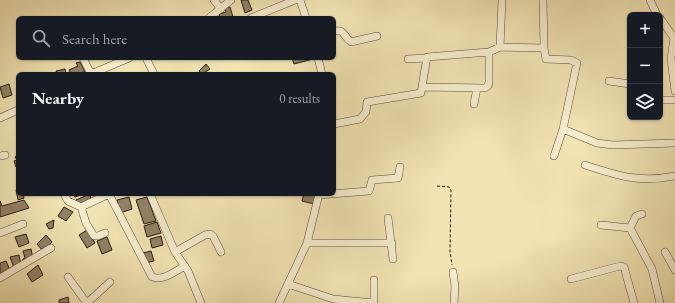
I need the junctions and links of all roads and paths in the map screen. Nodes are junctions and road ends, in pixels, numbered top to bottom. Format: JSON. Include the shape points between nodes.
{"nodes":[{"id":1,"x":214,"y":0,"type":"edge"},
{"id":2,"x":231,"y":0,"type":"edge"},
{"id":3,"x":295,"y":0,"type":"edge"},
{"id":4,"x":300,"y":0,"type":"edge"},
{"id":5,"x":502,"y":0,"type":"edge"},
{"id":6,"x":543,"y":0,"type":"edge"},
{"id":7,"x":650,"y":0,"type":"edge"},
{"id":8,"x":221,"y":9,"type":"junction"},
{"id":9,"x":656,"y":12,"type":"edge"},
{"id":10,"x":212,"y":16,"type":"edge"},
{"id":11,"x":256,"y":16,"type":"edge"},
{"id":12,"x":305,"y":16,"type":"edge"},
{"id":13,"x":663,"y":22,"type":"edge"},
{"id":14,"x":336,"y":31,"type":"edge"},
{"id":15,"x":378,"y":36,"type":"dead end"},
{"id":16,"x":675,"y":38,"type":"edge"},
{"id":17,"x":500,"y":47,"type":"junction"},
{"id":18,"x":544,"y":48,"type":"junction"},
{"id":19,"x":488,"y":52,"type":"junction"},
{"id":20,"x":426,"y":58,"type":"junction"},
{"id":21,"x":408,"y":59,"type":"dead end"},
{"id":22,"x":84,"y":60,"type":"edge"},
{"id":23,"x":124,"y":60,"type":"edge"},
{"id":24,"x":147,"y":60,"type":"edge"},
{"id":25,"x":318,"y":60,"type":"edge"},
{"id":26,"x":90,"y":72,"type":"edge"},
{"id":27,"x":96,"y":72,"type":"edge"},
{"id":28,"x":153,"y":72,"type":"edge"},
{"id":29,"x":322,"y":72,"type":"edge"},
{"id":30,"x":609,"y":81,"type":"dead end"},
{"id":31,"x":627,"y":84,"type":"edge"},
{"id":32,"x":424,"y":87,"type":"junction"},
{"id":33,"x":477,"y":88,"type":"junction"},
{"id":34,"x":675,"y":91,"type":"edge"},
{"id":35,"x":663,"y":100,"type":"edge"},
{"id":36,"x":675,"y":100,"type":"edge"},
{"id":37,"x":474,"y":104,"type":"dead end"},
{"id":38,"x":16,"y":111,"type":"edge"},
{"id":39,"x":0,"y":117,"type":"edge"},
{"id":40,"x":336,"y":124,"type":"edge"},
{"id":41,"x":563,"y":130,"type":"junction"},
{"id":42,"x":675,"y":143,"type":"edge"},
{"id":43,"x":554,"y":156,"type":"dead end"},
{"id":44,"x":585,"y":165,"type":"dead end"},
{"id":45,"x":400,"y":167,"type":"dead end"},
{"id":46,"x":675,"y":176,"type":"edge"},
{"id":47,"x":437,"y":186,"type":"dead end"},
{"id":48,"x":336,"y":194,"type":"edge"},
{"id":49,"x":65,"y":196,"type":"edge"},
{"id":50,"x":105,"y":196,"type":"edge"},
{"id":51,"x":110,"y":196,"type":"edge"},
{"id":52,"x":151,"y":196,"type":"edge"},
{"id":53,"x":318,"y":196,"type":"edge"},
{"id":54,"x":81,"y":207,"type":"junction"},
{"id":55,"x":642,"y":214,"type":"dead end"},
{"id":56,"x":388,"y":218,"type":"dead end"},
{"id":57,"x":23,"y":224,"type":"dead end"},
{"id":58,"x":601,"y":225,"type":"dead end"},
{"id":59,"x":630,"y":228,"type":"junction"},
{"id":60,"x":105,"y":233,"type":"dead end"},
{"id":61,"x":0,"y":234,"type":"edge"},
{"id":62,"x":307,"y":243,"type":"junction"},
{"id":63,"x":392,"y":243,"type":"junction"},
{"id":64,"x":51,"y":248,"type":"dead end"},
{"id":65,"x":175,"y":252,"type":"junction"},
{"id":66,"x":221,"y":252,"type":"dead end"},
{"id":67,"x":665,"y":252,"type":"dead end"},
{"id":68,"x":393,"y":259,"type":"dead end"},
{"id":69,"x":185,"y":266,"type":"junction"},
{"id":70,"x":675,"y":270,"type":"edge"},
{"id":71,"x":453,"y":272,"type":"joint"},
{"id":72,"x":0,"y":278,"type":"edge"},
{"id":73,"x":68,"y":278,"type":"dead end"},
{"id":74,"x":571,"y":279,"type":"dead end"},
{"id":75,"x":374,"y":280,"type":"dead end"},
{"id":76,"x":110,"y":282,"type":"dead end"},
{"id":77,"x":288,"y":284,"type":"junction"},
{"id":78,"x":87,"y":303,"type":"edge"},
{"id":79,"x":201,"y":303,"type":"edge"},
{"id":80,"x":279,"y":303,"type":"edge"},
{"id":81,"x":373,"y":303,"type":"edge"},
{"id":82,"x":454,"y":303,"type":"edge"},
{"id":83,"x":634,"y":303,"type":"edge"},
{"id":84,"x":660,"y":303,"type":"edge"}],
"edges":[{"from":1,"to":8,"type":"street"},
{"from":2,"to":8,"type":"street"},
{"from":3,"to":11,"type":"street"},
{"from":4,"to":12,"type":"street"},
{"from":5,"to":17,"type":"street"},
{"from":6,"to":18,"type":"street"},
{"from":7,"to":9,"type":"street"},
{"from":8,"to":10,"type":"street"},
{"from":13,"to":16,"type":"street"},
{"from":14,"to":15,"type":"street","via":[[344,32],[351,42]]},
{"from":16,"to":34,"type":"street","via":[[671,58]]},
{"from":17,"to":18,"type":"street"},
{"from":17,"to":19,"type":"street"},
{"from":18,"to":41,"type":"street","via":[[546,59],[572,60],[577,63]]},
{"from":19,"to":20,"type":"street"},
{"from":19,"to":33,"type":"street","via":[[488,86]]},
{"from":20,"to":21,"type":"street"},
{"from":20,"to":32,"type":"street"},
{"from":22,"to":26,"type":"street"},
{"from":23,"to":27,"type":"street"},
{"from":24,"to":28,"type":"street"},
{"from":25,"to":29,"type":"street"},
{"from":30,"to":31,"type":"street"},
{"from":32,"to":33,"type":"street"},
{"from":32,"to":40,"type":"street","via":[[422,93],[367,102],[366,112],[360,119]]},
{"from":33,"to":37,"type":"street"},
{"from":35,"to":36,"type":"street"},
{"from":38,"to":39,"type":"street"},
{"from":41,"to":42,"type":"street","via":[[597,143],[613,145]]},
{"from":41,"to":43,"type":"street"},
{"from":44,"to":46,"type":"street","via":[[646,180]]},
{"from":45,"to":48,"type":"street","via":[[398,178],[372,180],[369,191]]},
{"from":47,"to":71,"type":"path","via":[[449,186],[451,190],[450,251]]},
{"from":49,"to":54,"type":"street","via":[[68,201]]},
{"from":50,"to":54,"type":"street"},
{"from":51,"to":69,"type":"street","via":[[152,277],[163,278]]},
{"from":52,"to":65,"type":"street"},
{"from":53,"to":62,"type":"street"},
{"from":54,"to":60,"type":"street","via":[[94,236]]},
{"from":55,"to":59,"type":"street","via":[[636,216]]},
{"from":56,"to":63,"type":"street"},
{"from":57,"to":61,"type":"street"},
{"from":58,"to":59,"type":"street"},
{"from":59,"to":84,"type":"street","via":[[652,269]]},
{"from":62,"to":63,"type":"street"},
{"from":62,"to":77,"type":"street"},
{"from":63,"to":68,"type":"street"},
{"from":64,"to":72,"type":"street"},
{"from":65,"to":66,"type":"street","via":[[210,234]]},
{"from":65,"to":69,"type":"street"},
{"from":67,"to":70,"type":"street"},
{"from":69,"to":79,"type":"street"},
{"from":71,"to":82,"type":"street"},
{"from":73,"to":78,"type":"street"},
{"from":74,"to":83,"type":"street","via":[[624,267]]},
{"from":75,"to":81,"type":"street"},
{"from":76,"to":78,"type":"street"},
{"from":77,"to":80,"type":"street"},
{"from":77,"to":81,"type":"street","via":[[333,299]]}]}
